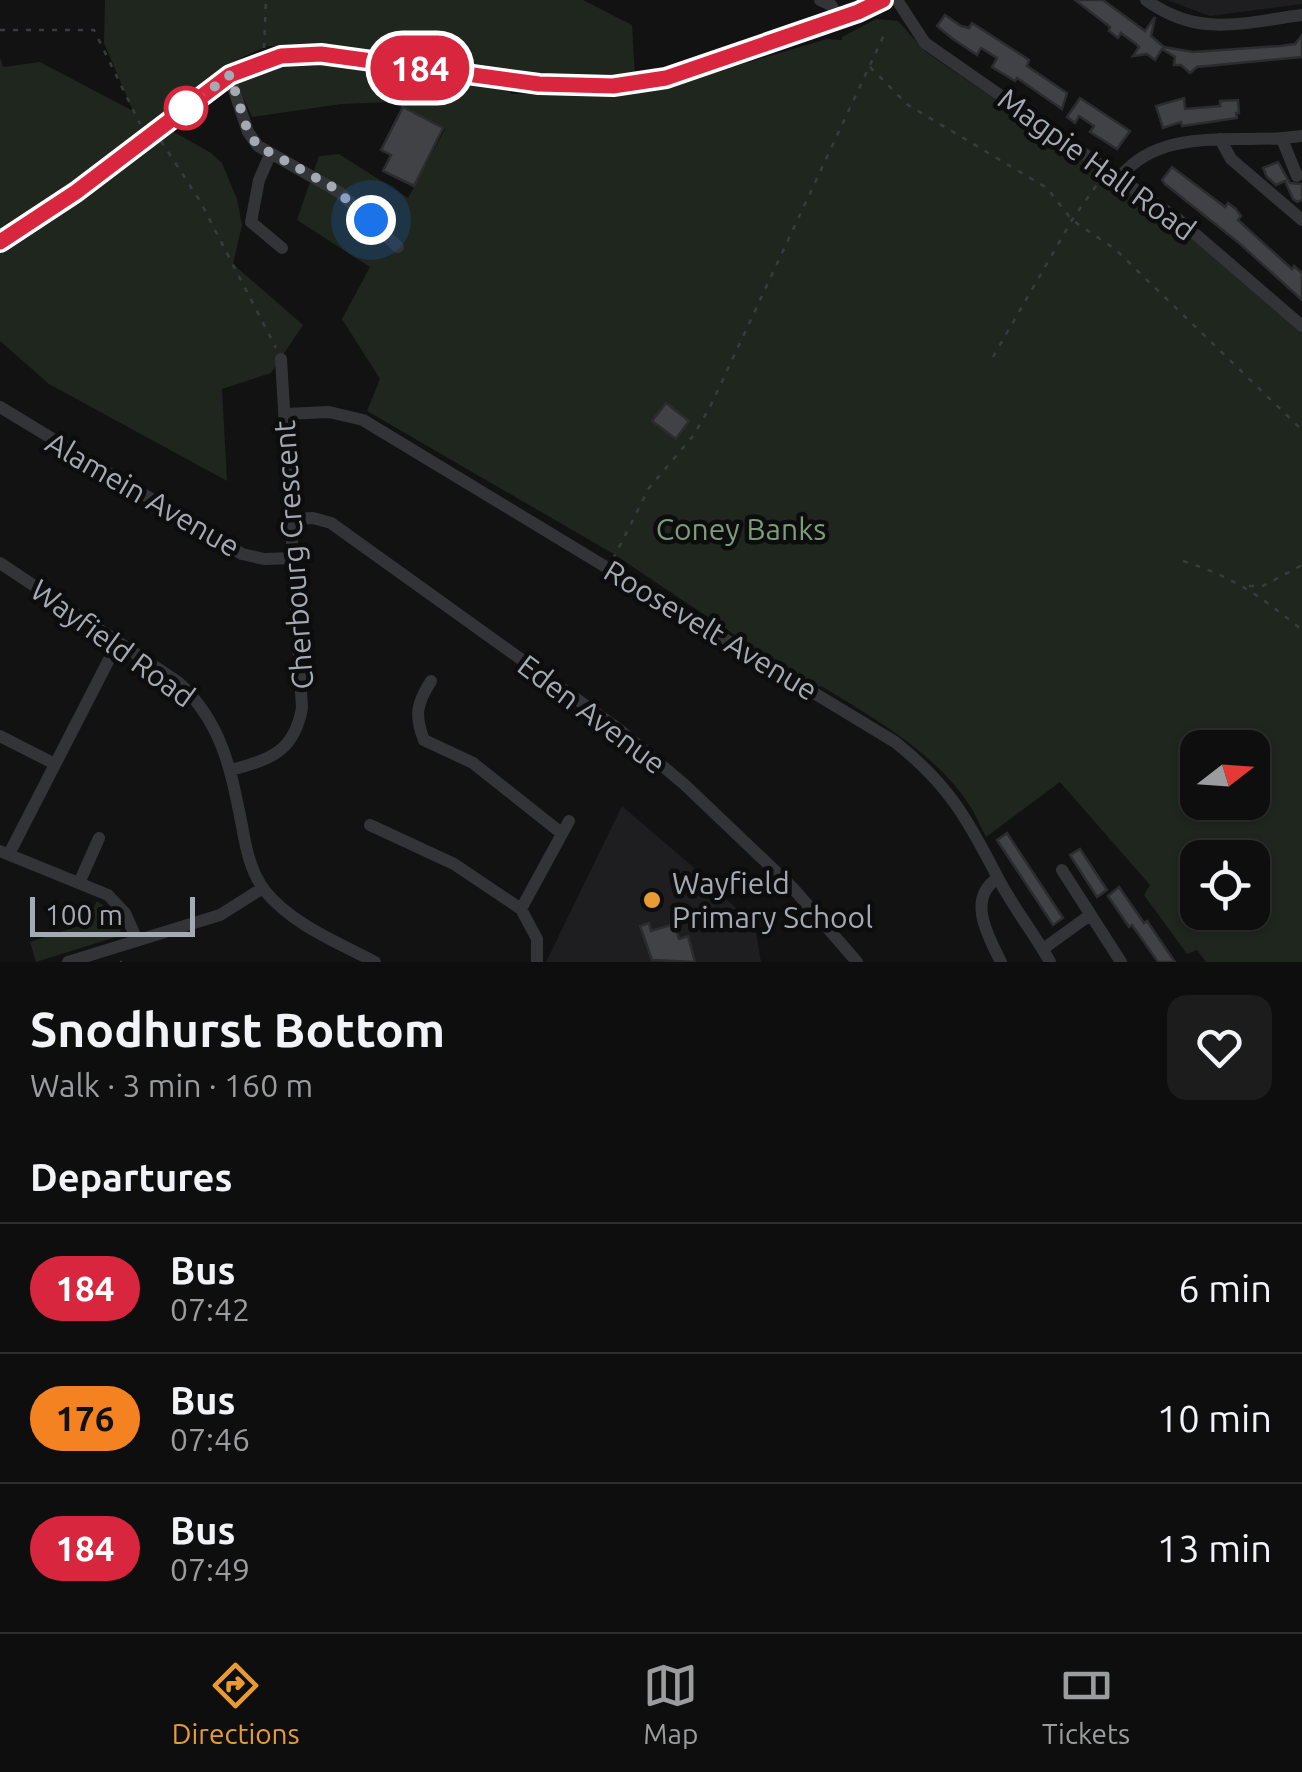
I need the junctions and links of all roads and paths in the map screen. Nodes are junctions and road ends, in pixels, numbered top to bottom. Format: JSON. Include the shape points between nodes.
{"nodes":[{"id":1,"x":266,"y":0,"type":"edge"},
{"id":2,"x":820,"y":0,"type":"edge"},
{"id":3,"x":883,"y":0,"type":"edge"},
{"id":4,"x":897,"y":0,"type":"edge"},
{"id":5,"x":1146,"y":0,"type":"edge"},
{"id":6,"x":1302,"y":16,"type":"edge"},
{"id":7,"x":839,"y":18,"type":"junction"},
{"id":8,"x":0,"y":30,"type":"edge"},
{"id":9,"x":884,"y":35,"type":"dead end"},
{"id":10,"x":263,"y":61,"type":"junction"},
{"id":11,"x":870,"y":67,"type":"junction"},
{"id":12,"x":230,"y":75,"type":"junction"},
{"id":13,"x":140,"y":124,"type":"dead end"},
{"id":14,"x":155,"y":132,"type":"junction"},
{"id":15,"x":1302,"y":136,"type":"edge"},
{"id":16,"x":1220,"y":139,"type":"junction"},
{"id":17,"x":1282,"y":139,"type":"junction"},
{"id":18,"x":270,"y":155,"type":"junction"},
{"id":19,"x":1115,"y":173,"type":"junction"},
{"id":20,"x":1296,"y":176,"type":"dead end"},
{"id":21,"x":1072,"y":220,"type":"junction"},
{"id":22,"x":1302,"y":220,"type":"edge"},
{"id":23,"x":0,"y":242,"type":"edge"},
{"id":24,"x":398,"y":247,"type":"dead end"},
{"id":25,"x":282,"y":248,"type":"dead end"},
{"id":26,"x":1302,"y":326,"type":"edge"},
{"id":27,"x":993,"y":357,"type":"dead end"},
{"id":28,"x":281,"y":359,"type":"joint"},
{"id":29,"x":0,"y":407,"type":"edge"},
{"id":30,"x":284,"y":414,"type":"junction"},
{"id":31,"x":1302,"y":430,"type":"edge"},
{"id":32,"x":292,"y":519,"type":"junction"},
{"id":33,"x":294,"y":558,"type":"junction"},
{"id":34,"x":1183,"y":560,"type":"dead end"},
{"id":35,"x":0,"y":563,"type":"edge"},
{"id":36,"x":1302,"y":565,"type":"edge"},
{"id":37,"x":608,"y":568,"type":"junction"},
{"id":38,"x":1246,"y":586,"type":"junction"},
{"id":39,"x":1302,"y":630,"type":"edge"},
{"id":40,"x":118,"y":642,"type":"junction"},
{"id":41,"x":431,"y":681,"type":"dead end"},
{"id":42,"x":0,"y":736,"type":"edge"},
{"id":43,"x":56,"y":764,"type":"junction"},
{"id":44,"x":231,"y":770,"type":"junction"},
{"id":45,"x":370,"y":825,"type":"dead end"},
{"id":46,"x":99,"y":838,"type":"dead end"},
{"id":47,"x":5,"y":853,"type":"edge"},
{"id":48,"x":1062,"y":870,"type":"dead end"},
{"id":49,"x":998,"y":878,"type":"junction"},
{"id":50,"x":78,"y":883,"type":"junction"},
{"id":51,"x":263,"y":888,"type":"junction"},
{"id":52,"x":521,"y":909,"type":"junction"},
{"id":53,"x":1090,"y":915,"type":"junction"},
{"id":54,"x":137,"y":940,"type":"junction"},
{"id":55,"x":1042,"y":949,"type":"junction"},
{"id":56,"x":109,"y":956,"type":"edge"},
{"id":57,"x":68,"y":962,"type":"edge"},
{"id":58,"x":375,"y":962,"type":"edge"},
{"id":59,"x":537,"y":962,"type":"edge"},
{"id":60,"x":857,"y":962,"type":"edge"},
{"id":61,"x":1001,"y":962,"type":"edge"},
{"id":62,"x":1050,"y":962,"type":"edge"},
{"id":63,"x":1121,"y":962,"type":"edge"}],
"edges":[{"from":1,"to":10,"type":"path"},
{"from":2,"to":7,"type":"street"},
{"from":3,"to":7,"type":"street"},
{"from":4,"to":19,"type":"street","name":"Magpie Hall Road","via":[[925,43]]},
{"from":5,"to":6,"type":"street","via":[[1194,24]]},
{"from":7,"to":10,"type":"street","via":[[666,78],[613,86],[539,84],[321,54]]},
{"from":8,"to":13,"type":"path","via":[[94,30]]},
{"from":9,"to":11,"type":"path"},
{"from":10,"to":12,"type":"street"},
{"from":11,"to":21,"type":"path","via":[[908,105],[1047,188]]},
{"from":11,"to":37,"type":"path","via":[[710,407],[650,488]]},
{"from":12,"to":14,"type":"street"},
{"from":12,"to":18,"type":"street","via":[[248,132]]},
{"from":14,"to":23,"type":"street"},
{"from":14,"to":28,"type":"path","via":[[200,201]]},
{"from":15,"to":17,"type":"street"},
{"from":16,"to":17,"type":"street"},
{"from":16,"to":19,"type":"street","via":[[1179,143]]},
{"from":16,"to":22,"type":"street","via":[[1230,159]]},
{"from":17,"to":20,"type":"street"},
{"from":18,"to":24,"type":"street","via":[[339,192]]},
{"from":18,"to":25,"type":"street","via":[[251,222]]},
{"from":19,"to":21,"type":"path"},
{"from":19,"to":26,"type":"street","name":"Magpie Hall Road"},
{"from":21,"to":27,"type":"path"},
{"from":21,"to":31,"type":"path","via":[[1115,250]]},
{"from":28,"to":30,"type":"street","name":"Cherbourg Crescent"},
{"from":29,"to":33,"type":"street","name":"Alamein Avenue","via":[[242,554]]},
{"from":30,"to":32,"type":"street","name":"Cherbourg Crescent"},
{"from":30,"to":37,"type":"street","name":"Roosevelt Avenue","via":[[361,419]]},
{"from":32,"to":33,"type":"street","name":"Cherbourg Crescent"},
{"from":32,"to":60,"type":"street","name":"Eden Avenue","via":[[331,524],[621,731],[748,842]]},
{"from":33,"to":44,"type":"street","name":"Cherbourg Crescent","via":[[299,725],[276,754]]},
{"from":34,"to":38,"type":"path"},
{"from":35,"to":40,"type":"street","name":"Wayfield Road"},
{"from":36,"to":38,"type":"path","via":[[1263,586]]},
{"from":37,"to":49,"type":"street","name":"Roosevelt Avenue","via":[[895,742],[961,809]]},
{"from":38,"to":39,"type":"path"},
{"from":40,"to":43,"type":"street"},
{"from":40,"to":44,"type":"street","name":"Wayfield Road","via":[[195,699],[215,727]]},
{"from":41,"to":52,"type":"street","via":[[417,703],[424,740],[473,764],[565,826]]},
{"from":42,"to":43,"type":"street"},
{"from":43,"to":47,"type":"street"},
{"from":44,"to":51,"type":"street","name":"Wayfield Road","via":[[247,852]]},
{"from":45,"to":52,"type":"street","via":[[454,864]]},
{"from":46,"to":50,"type":"street"},
{"from":47,"to":50,"type":"street"},
{"from":48,"to":53,"type":"street"},
{"from":49,"to":55,"type":"street","name":"Roosevelt Avenue"},
{"from":49,"to":61,"type":"street","via":[[987,885],[981,914]]},
{"from":50,"to":54,"type":"street","via":[[108,895],[126,913]]},
{"from":51,"to":54,"type":"street","via":[[220,914]]},
{"from":51,"to":58,"type":"street","name":"Wayfield Road","via":[[305,925]]},
{"from":52,"to":59,"type":"street","via":[[537,939]]},
{"from":53,"to":55,"type":"street"},
{"from":53,"to":63,"type":"street"},
{"from":54,"to":56,"type":"street"},
{"from":55,"to":62,"type":"street","name":"Roosevelt Avenue"},
{"from":56,"to":57,"type":"street"}]}
